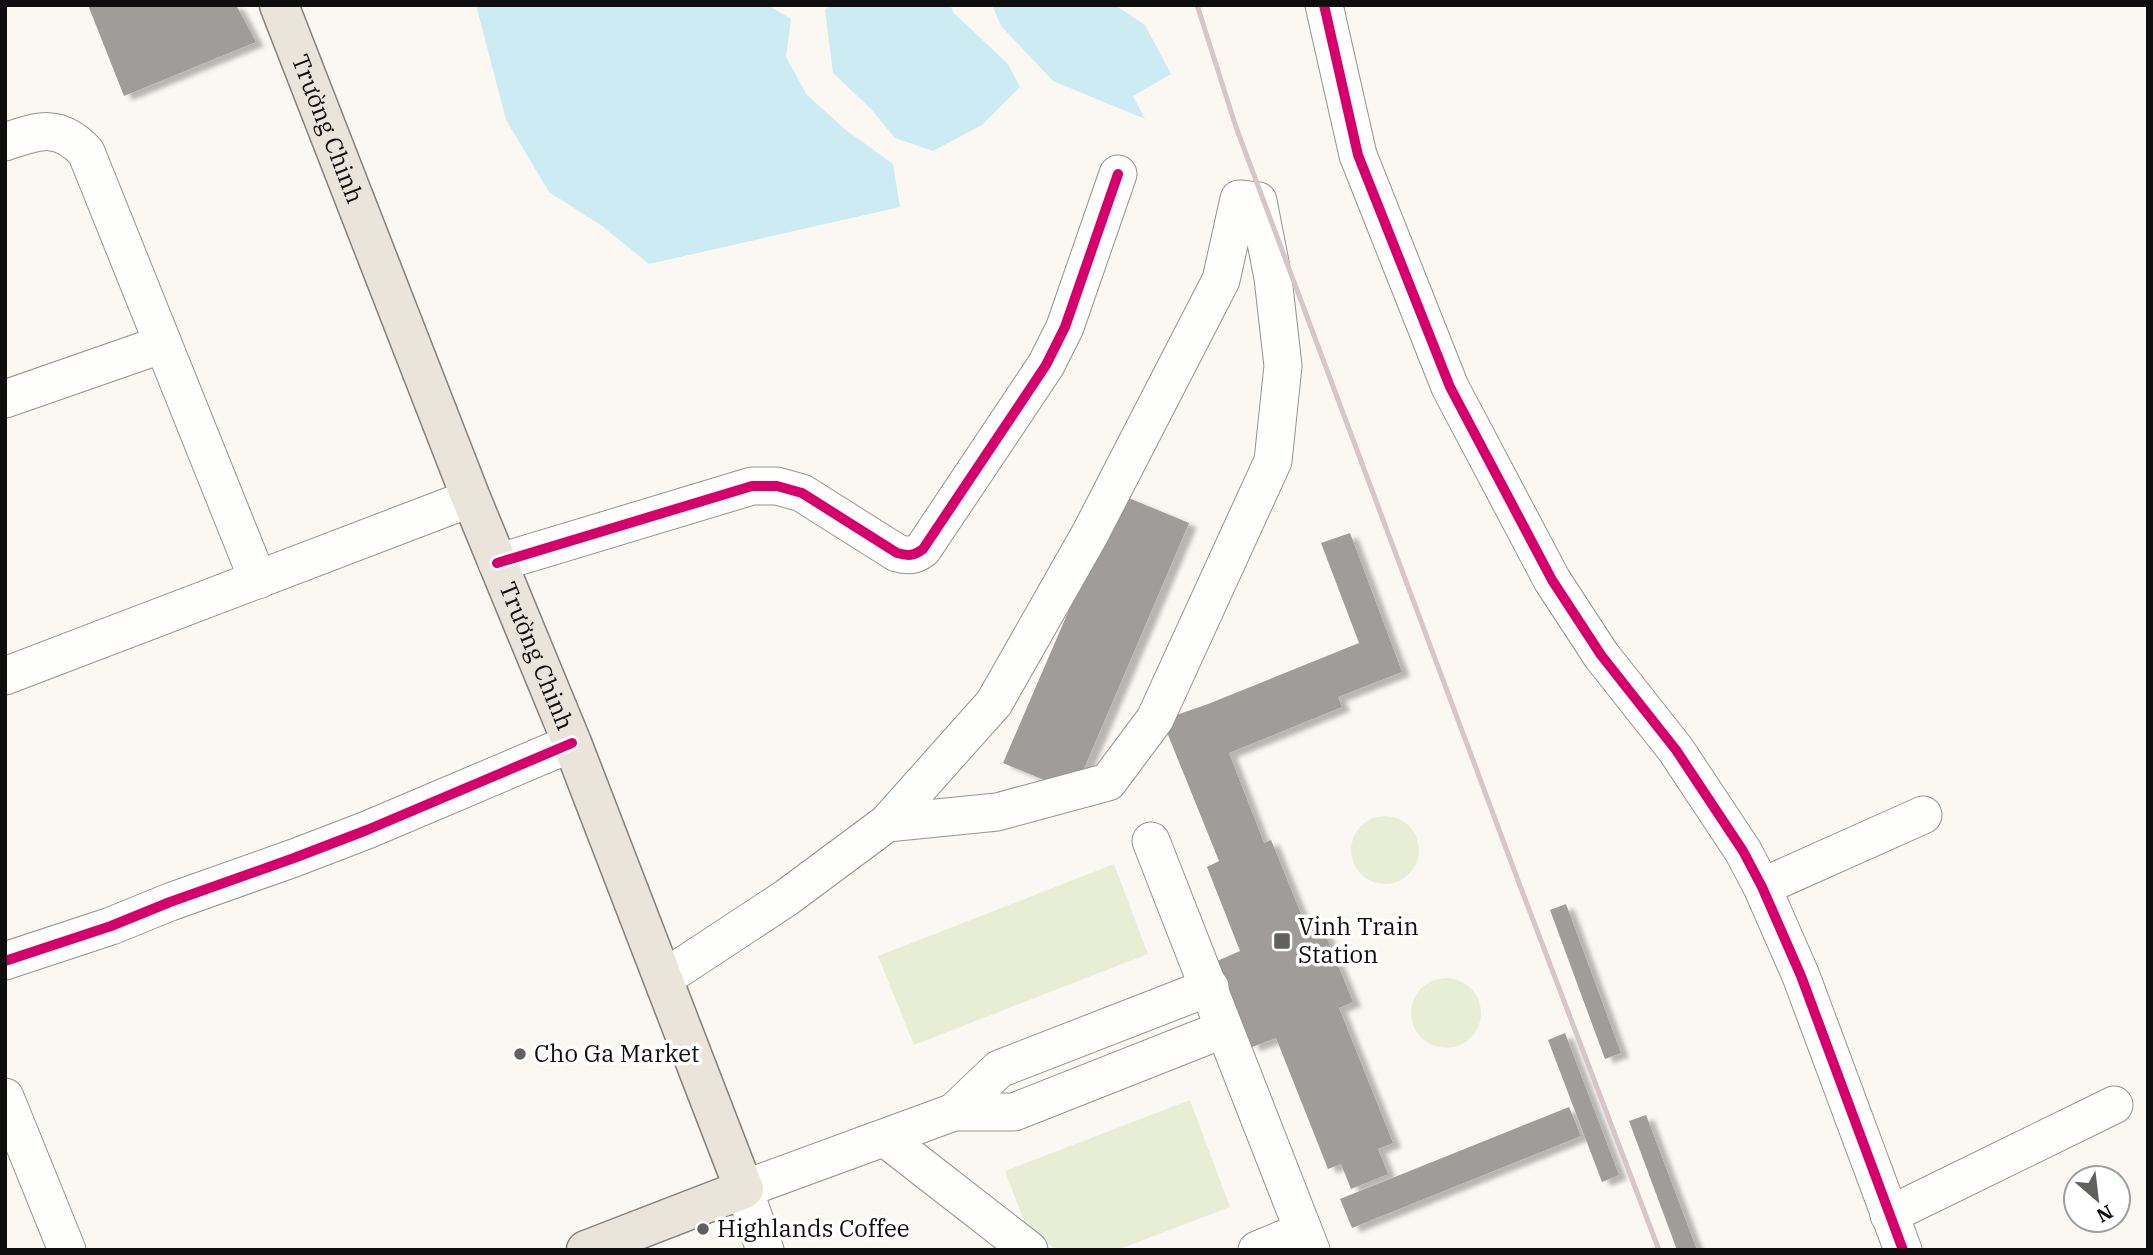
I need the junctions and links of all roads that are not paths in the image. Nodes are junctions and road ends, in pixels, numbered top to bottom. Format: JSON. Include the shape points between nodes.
{"nodes":[{"id":1,"x":279,"y":5,"type":"edge"},
{"id":2,"x":1324,"y":5,"type":"edge"},
{"id":3,"x":5,"y":142,"type":"edge"},
{"id":4,"x":1118,"y":174,"type":"dead end"},
{"id":5,"x":163,"y":344,"type":"junction"},
{"id":6,"x":5,"y":400,"type":"edge"},
{"id":7,"x":471,"y":498,"type":"junction"},
{"id":8,"x":498,"y":563,"type":"junction"},
{"id":9,"x":258,"y":580,"type":"junction"},
{"id":10,"x":5,"y":676,"type":"edge"},
{"id":11,"x":572,"y":743,"type":"junction"},
{"id":12,"x":1923,"y":815,"type":"dead end"},
{"id":13,"x":887,"y":823,"type":"junction"},
{"id":14,"x":1151,"y":841,"type":"dead end"},
{"id":15,"x":1762,"y":887,"type":"junction"},
{"id":16,"x":5,"y":961,"type":"edge"},
{"id":17,"x":663,"y":979,"type":"junction"},
{"id":18,"x":1210,"y":987,"type":"junction"},
{"id":19,"x":1224,"y":1029,"type":"junction"},
{"id":20,"x":5,"y":1097,"type":"edge"},
{"id":21,"x":2114,"y":1105,"type":"dead end"},
{"id":22,"x":954,"y":1112,"type":"junction"},
{"id":23,"x":885,"y":1138,"type":"junction"},
{"id":24,"x":744,"y":1189,"type":"junction"},
{"id":25,"x":1889,"y":1215,"type":"junction"},
{"id":26,"x":1307,"y":1240,"type":"edge"},
{"id":27,"x":67,"y":1250,"type":"edge"},
{"id":28,"x":586,"y":1250,"type":"edge"},
{"id":29,"x":765,"y":1250,"type":"edge"},
{"id":30,"x":1029,"y":1250,"type":"edge"},
{"id":31,"x":1257,"y":1250,"type":"edge"},
{"id":32,"x":1903,"y":1250,"type":"edge"}],
"edges":[{"from":1,"to":7,"type":"main road","name":"Trường Chinh"},
{"from":2,"to":15,"type":"street","via":[[1359,155],[1450,387],[1552,579],[1601,655],[1676,750]]},
{"from":3,"to":5,"type":"street","via":[[37,132],[58,132],[74,139],[86,152]]},
{"from":4,"to":8,"type":"street","via":[[1065,327],[1046,365],[916,554],[897,553],[802,493],[778,486],[752,486]]},
{"from":5,"to":6,"type":"street"},
{"from":5,"to":9,"type":"street"},
{"from":7,"to":8,"type":"main road","name":"Trường Chinh"},
{"from":7,"to":9,"type":"street"},
{"from":8,"to":11,"type":"main road","name":"Trường Chinh"},
{"from":9,"to":10,"type":"street"},
{"from":11,"to":16,"type":"street","via":[[318,848]]},
{"from":11,"to":17,"type":"main road","name":"Trường Chinh"},
{"from":12,"to":15,"type":"street"},
{"from":13,"to":13,"type":"street","via":[[995,703],[1090,534],[1221,280],[1239,199],[1258,201],[1283,366],[1273,461],[1155,719],[1108,782],[997,812]]},
{"from":13,"to":17,"type":"street","via":[[786,898]]},
{"from":14,"to":18,"type":"street"},
{"from":15,"to":25,"type":"street","via":[[1801,976]]},
{"from":17,"to":24,"type":"main road","name":"Trường Chinh"},
{"from":18,"to":19,"type":"street"},
{"from":18,"to":22,"type":"street","via":[[999,1069]]},
{"from":19,"to":22,"type":"street","via":[[1014,1112]]},
{"from":19,"to":26,"type":"street"},
{"from":20,"to":27,"type":"street"},
{"from":21,"to":25,"type":"street"},
{"from":22,"to":23,"type":"street"},
{"from":23,"to":24,"type":"street"},
{"from":23,"to":30,"type":"street"},
{"from":24,"to":28,"type":"main road"},
{"from":24,"to":29,"type":"street"},
{"from":25,"to":32,"type":"street"},
{"from":26,"to":31,"type":"street"}]}
